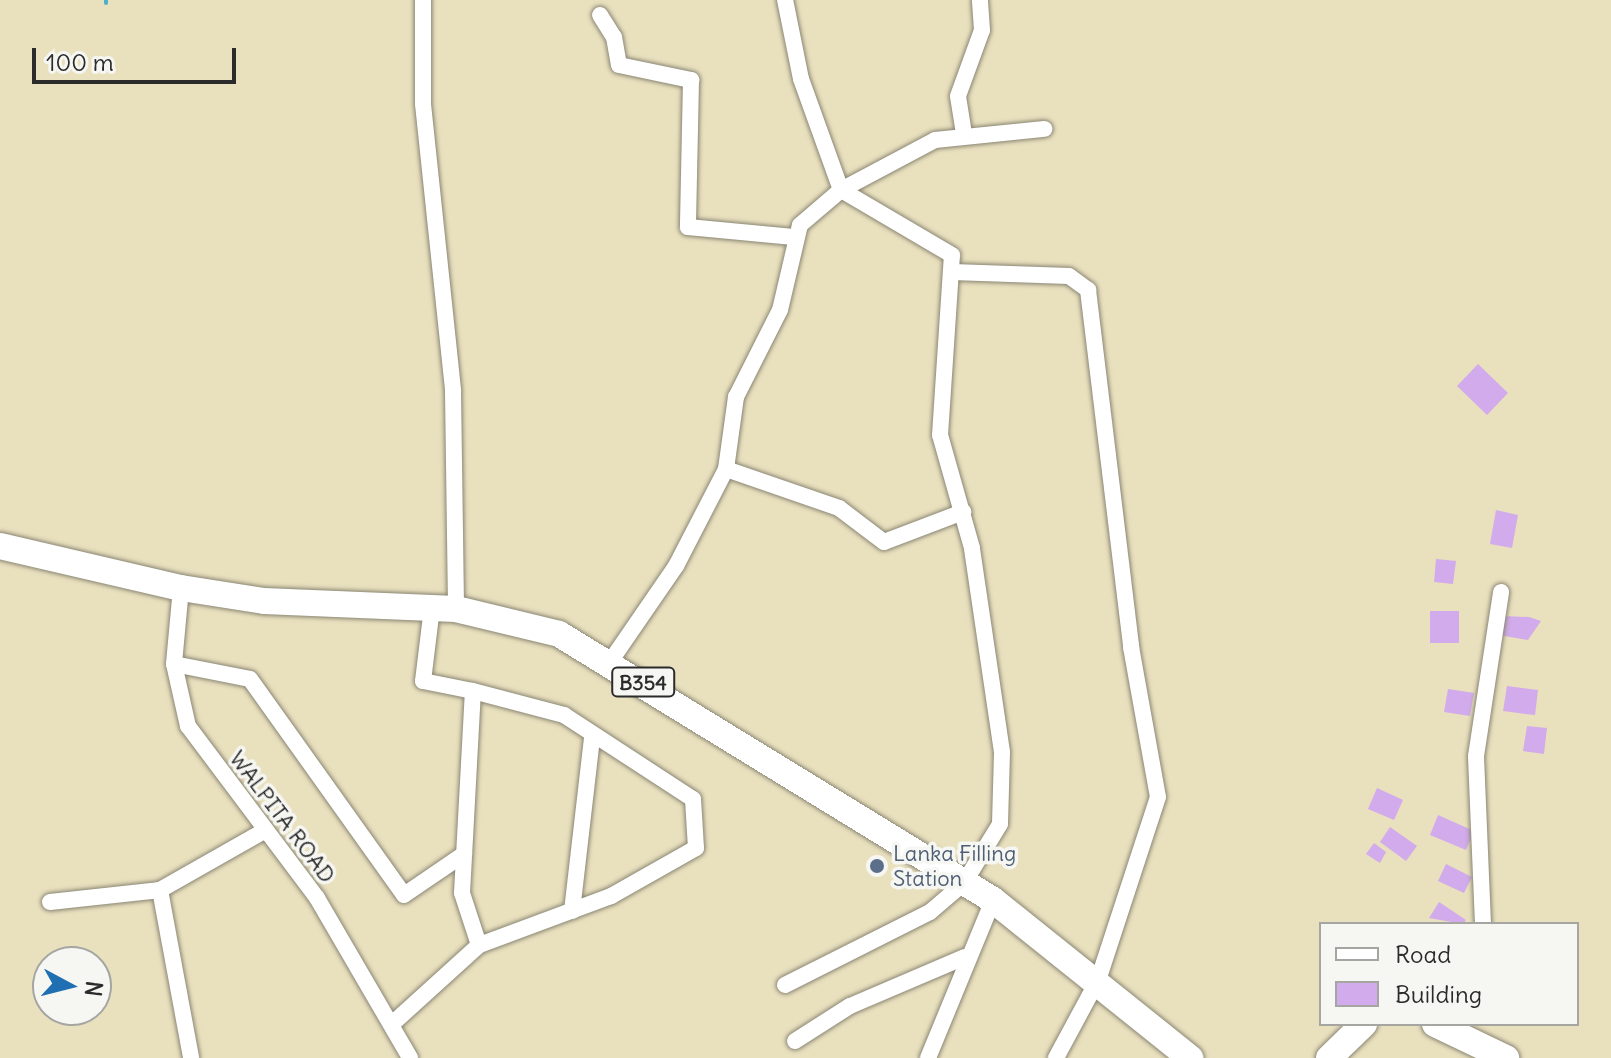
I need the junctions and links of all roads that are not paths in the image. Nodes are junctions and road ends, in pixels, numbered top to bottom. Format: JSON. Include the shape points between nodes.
{"nodes":[{"id":1,"x":423,"y":0,"type":"edge"},
{"id":2,"x":785,"y":0,"type":"edge"},
{"id":3,"x":980,"y":0,"type":"edge"},
{"id":4,"x":600,"y":15,"type":"dead end"},
{"id":5,"x":1044,"y":129,"type":"dead end"},
{"id":6,"x":964,"y":134,"type":"junction"},
{"id":7,"x":841,"y":190,"type":"junction"},
{"id":8,"x":794,"y":237,"type":"junction"},
{"id":9,"x":952,"y":272,"type":"junction"},
{"id":10,"x":726,"y":469,"type":"junction"},
{"id":11,"x":963,"y":512,"type":"junction"},
{"id":12,"x":0,"y":546,"type":"edge"},
{"id":13,"x":181,"y":588,"type":"junction"},
{"id":14,"x":1501,"y":592,"type":"dead end"},
{"id":15,"x":444,"y":608,"type":"junction"},
{"id":16,"x":610,"y":662,"type":"junction"},
{"id":17,"x":174,"y":664,"type":"junction"},
{"id":18,"x":473,"y":691,"type":"junction"},
{"id":19,"x":592,"y":737,"type":"junction"},
{"id":20,"x":262,"y":832,"type":"junction"},
{"id":21,"x":464,"y":854,"type":"junction"},
{"id":22,"x":964,"y":883,"type":"junction"},
{"id":23,"x":160,"y":890,"type":"junction"},
{"id":24,"x":993,"y":900,"type":"junction"},
{"id":25,"x":50,"y":902,"type":"dead end"},
{"id":26,"x":572,"y":911,"type":"junction"},
{"id":27,"x":1483,"y":922,"type":"edge"},
{"id":28,"x":479,"y":945,"type":"junction"},
{"id":29,"x":965,"y":957,"type":"junction"},
{"id":30,"x":1099,"y":978,"type":"junction"},
{"id":31,"x":785,"y":985,"type":"dead end"},
{"id":32,"x":392,"y":1024,"type":"junction"},
{"id":33,"x":1362,"y":1026,"type":"edge"},
{"id":34,"x":1450,"y":1026,"type":"edge"},
{"id":35,"x":795,"y":1041,"type":"dead end"},
{"id":36,"x":191,"y":1058,"type":"edge"},
{"id":37,"x":410,"y":1058,"type":"edge"},
{"id":38,"x":928,"y":1058,"type":"edge"},
{"id":39,"x":1056,"y":1058,"type":"edge"},
{"id":40,"x":1190,"y":1058,"type":"edge"},
{"id":41,"x":1329,"y":1058,"type":"edge"},
{"id":42,"x":1506,"y":1058,"type":"edge"}],
"edges":[{"from":1,"to":15,"type":"street","via":[[423,104],[453,391]]},
{"from":2,"to":7,"type":"street","via":[[801,79]]},
{"from":3,"to":6,"type":"street","via":[[982,30],[958,96]]},
{"from":4,"to":8,"type":"street","via":[[614,37],[619,65],[691,80],[688,227]]},
{"from":5,"to":6,"type":"street"},
{"from":6,"to":7,"type":"street","via":[[895,158]]},
{"from":7,"to":8,"type":"street"},
{"from":7,"to":9,"type":"street","via":[[938,244],[952,255]]},
{"from":8,"to":10,"type":"street","via":[[780,310],[736,397]]},
{"from":9,"to":11,"type":"street","via":[[940,435]]},
{"from":9,"to":30,"type":"street","via":[[1069,276],[1088,290],[1131,647],[1158,797]]},
{"from":10,"to":11,"type":"street","via":[[839,508],[884,542]]},
{"from":10,"to":16,"type":"street","via":[[676,566]]},
{"from":11,"to":22,"type":"street","via":[[997,687],[1002,752],[1000,824]]},
{"from":12,"to":13,"type":"main road","number":"B354"},
{"from":13,"to":15,"type":"main road","number":"B354","via":[[264,601]]},
{"from":13,"to":17,"type":"street","name":"WALPITA ROAD"},
{"from":14,"to":27,"type":"street","via":[[1476,756]]},
{"from":15,"to":16,"type":"main road","number":"B354","via":[[527,622]]},
{"from":15,"to":18,"type":"street","via":[[423,681]]},
{"from":16,"to":22,"type":"main road","number":"B354"},
{"from":17,"to":20,"type":"street","name":"WALPITA ROAD","via":[[188,726]]},
{"from":17,"to":21,"type":"street","via":[[250,679],[404,895]]},
{"from":18,"to":19,"type":"street","via":[[531,701]]},
{"from":18,"to":21,"type":"street"},
{"from":19,"to":26,"type":"street"},
{"from":19,"to":26,"type":"street","via":[[693,799],[696,848]]},
{"from":20,"to":23,"type":"street"},
{"from":20,"to":32,"type":"street","name":"WALPITA ROAD","via":[[317,898]]},
{"from":21,"to":28,"type":"street","via":[[462,893]]},
{"from":22,"to":24,"type":"main road","number":"B354"},
{"from":22,"to":31,"type":"street","via":[[930,912]]},
{"from":23,"to":25,"type":"street"},
{"from":23,"to":36,"type":"street"},
{"from":24,"to":29,"type":"street"},
{"from":24,"to":30,"type":"main road","number":"B354"},
{"from":26,"to":28,"type":"street"},
{"from":28,"to":32,"type":"street"},
{"from":29,"to":35,"type":"street","via":[[850,1006]]},
{"from":29,"to":38,"type":"street"},
{"from":30,"to":39,"type":"street"},
{"from":30,"to":40,"type":"main road","number":"B354"},
{"from":32,"to":37,"type":"street","name":"WALPITA ROAD"},
{"from":33,"to":41,"type":"main road"},
{"from":34,"to":42,"type":"main road"}]}
